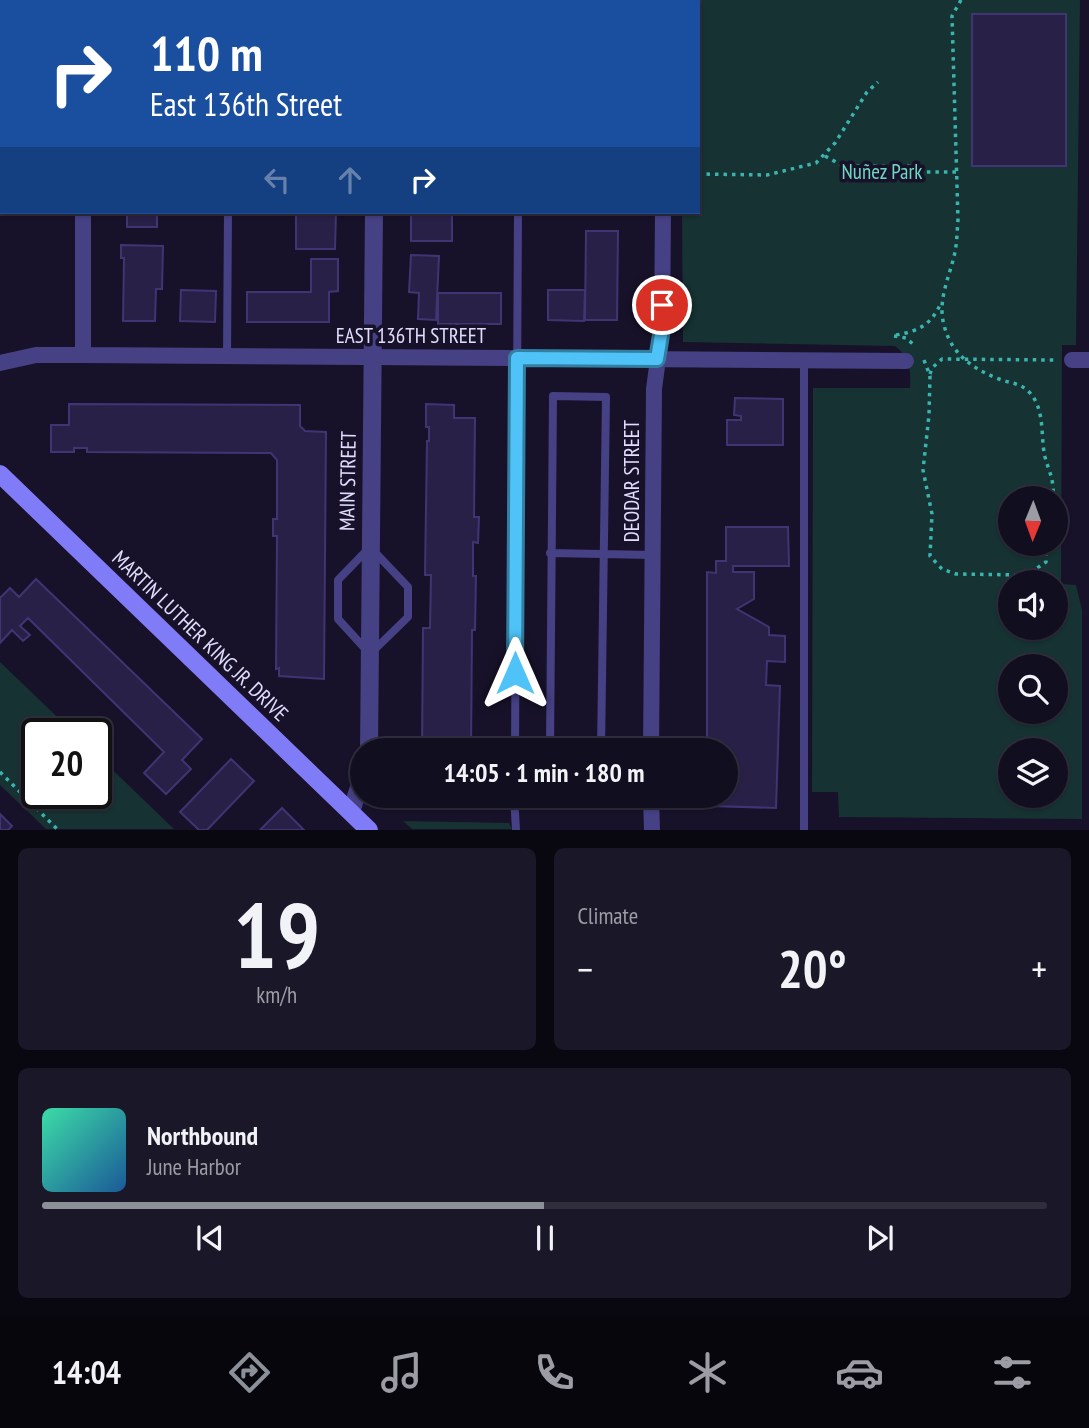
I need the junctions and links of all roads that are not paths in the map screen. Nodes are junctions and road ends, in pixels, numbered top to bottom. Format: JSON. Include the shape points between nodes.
{"nodes":[{"id":1,"x":83,"y":214,"type":"edge"},
{"id":2,"x":228,"y":214,"type":"edge"},
{"id":3,"x":374,"y":214,"type":"edge"},
{"id":4,"x":518,"y":214,"type":"edge"},
{"id":5,"x":663,"y":214,"type":"edge"},
{"id":6,"x":83,"y":355,"type":"junction"},
{"id":7,"x":228,"y":356,"type":"junction"},
{"id":8,"x":373,"y":357,"type":"junction"},
{"id":9,"x":517,"y":358,"type":"junction"},
{"id":10,"x":657,"y":359,"type":"junction"},
{"id":11,"x":804,"y":360,"type":"junction"},
{"id":12,"x":1072,"y":360,"type":"road end"},
{"id":13,"x":1089,"y":360,"type":"edge"},
{"id":14,"x":906,"y":361,"type":"dead end"},
{"id":15,"x":0,"y":363,"type":"edge"},
{"id":16,"x":0,"y":474,"type":"edge"},
{"id":17,"x":370,"y":547,"type":"junction"},
{"id":18,"x":550,"y":554,"type":"junction"},
{"id":19,"x":604,"y":554,"type":"junction"},
{"id":20,"x":653,"y":555,"type":"junction"},
{"id":21,"x":370,"y":654,"type":"junction"},
{"id":22,"x":369,"y":738,"type":"edge"},
{"id":23,"x":515,"y":738,"type":"edge"},
{"id":24,"x":550,"y":738,"type":"edge"},
{"id":25,"x":601,"y":738,"type":"edge"},
{"id":26,"x":651,"y":738,"type":"edge"},
{"id":27,"x":352,"y":808,"type":"edge"},
{"id":28,"x":515,"y":808,"type":"edge"},
{"id":29,"x":651,"y":808,"type":"edge"},
{"id":30,"x":351,"y":812,"type":"junction"},
{"id":31,"x":369,"y":830,"type":"edge"},
{"id":32,"x":516,"y":830,"type":"edge"},
{"id":33,"x":652,"y":830,"type":"edge"},
{"id":34,"x":804,"y":830,"type":"edge"}],
"edges":[{"from":1,"to":6,"type":"street"},
{"from":2,"to":7,"type":"lane"},
{"from":3,"to":8,"type":"street","name":"MAIN STREET"},
{"from":4,"to":9,"type":"lane"},
{"from":5,"to":10,"type":"street","name":"DEODAR STREET","via":[[662,329]]},
{"from":6,"to":7,"type":"street","name":"EAST 136TH STREET"},
{"from":6,"to":15,"type":"street","name":"EAST 136TH STREET","via":[[36,355]]},
{"from":7,"to":8,"type":"street","name":"EAST 136TH STREET"},
{"from":8,"to":9,"type":"street","name":"EAST 136TH STREET"},
{"from":8,"to":17,"type":"street","name":"MAIN STREET"},
{"from":9,"to":10,"type":"street","name":"EAST 136TH STREET"},
{"from":9,"to":23,"type":"lane"},
{"from":10,"to":11,"type":"street","name":"EAST 136TH STREET"},
{"from":10,"to":20,"type":"street","name":"DEODAR STREET"},
{"from":11,"to":14,"type":"street","name":"EAST 136TH STREET"},
{"from":11,"to":34,"type":"lane"},
{"from":12,"to":13,"type":"street"},
{"from":16,"to":30,"type":"main road","name":"MARTIN LUTHER KING JR. DRIVE"},
{"from":17,"to":21,"type":"street","name":"MAIN STREET"},
{"from":17,"to":21,"type":"lane","via":[[338,580],[338,619]]},
{"from":17,"to":21,"type":"lane","via":[[408,587],[408,617]]},
{"from":18,"to":19,"type":"lane"},
{"from":18,"to":19,"type":"lane","via":[[553,396],[606,397]]},
{"from":18,"to":24,"type":"lane"},
{"from":19,"to":20,"type":"lane"},
{"from":19,"to":25,"type":"lane"},
{"from":20,"to":26,"type":"street","name":"DEODAR STREET"},
{"from":21,"to":22,"type":"street","name":"MAIN STREET"},
{"from":27,"to":30,"type":"street"},
{"from":28,"to":32,"type":"lane"},
{"from":29,"to":33,"type":"street"},
{"from":30,"to":31,"type":"main road","name":"MARTIN LUTHER KING JR. DRIVE"}]}
